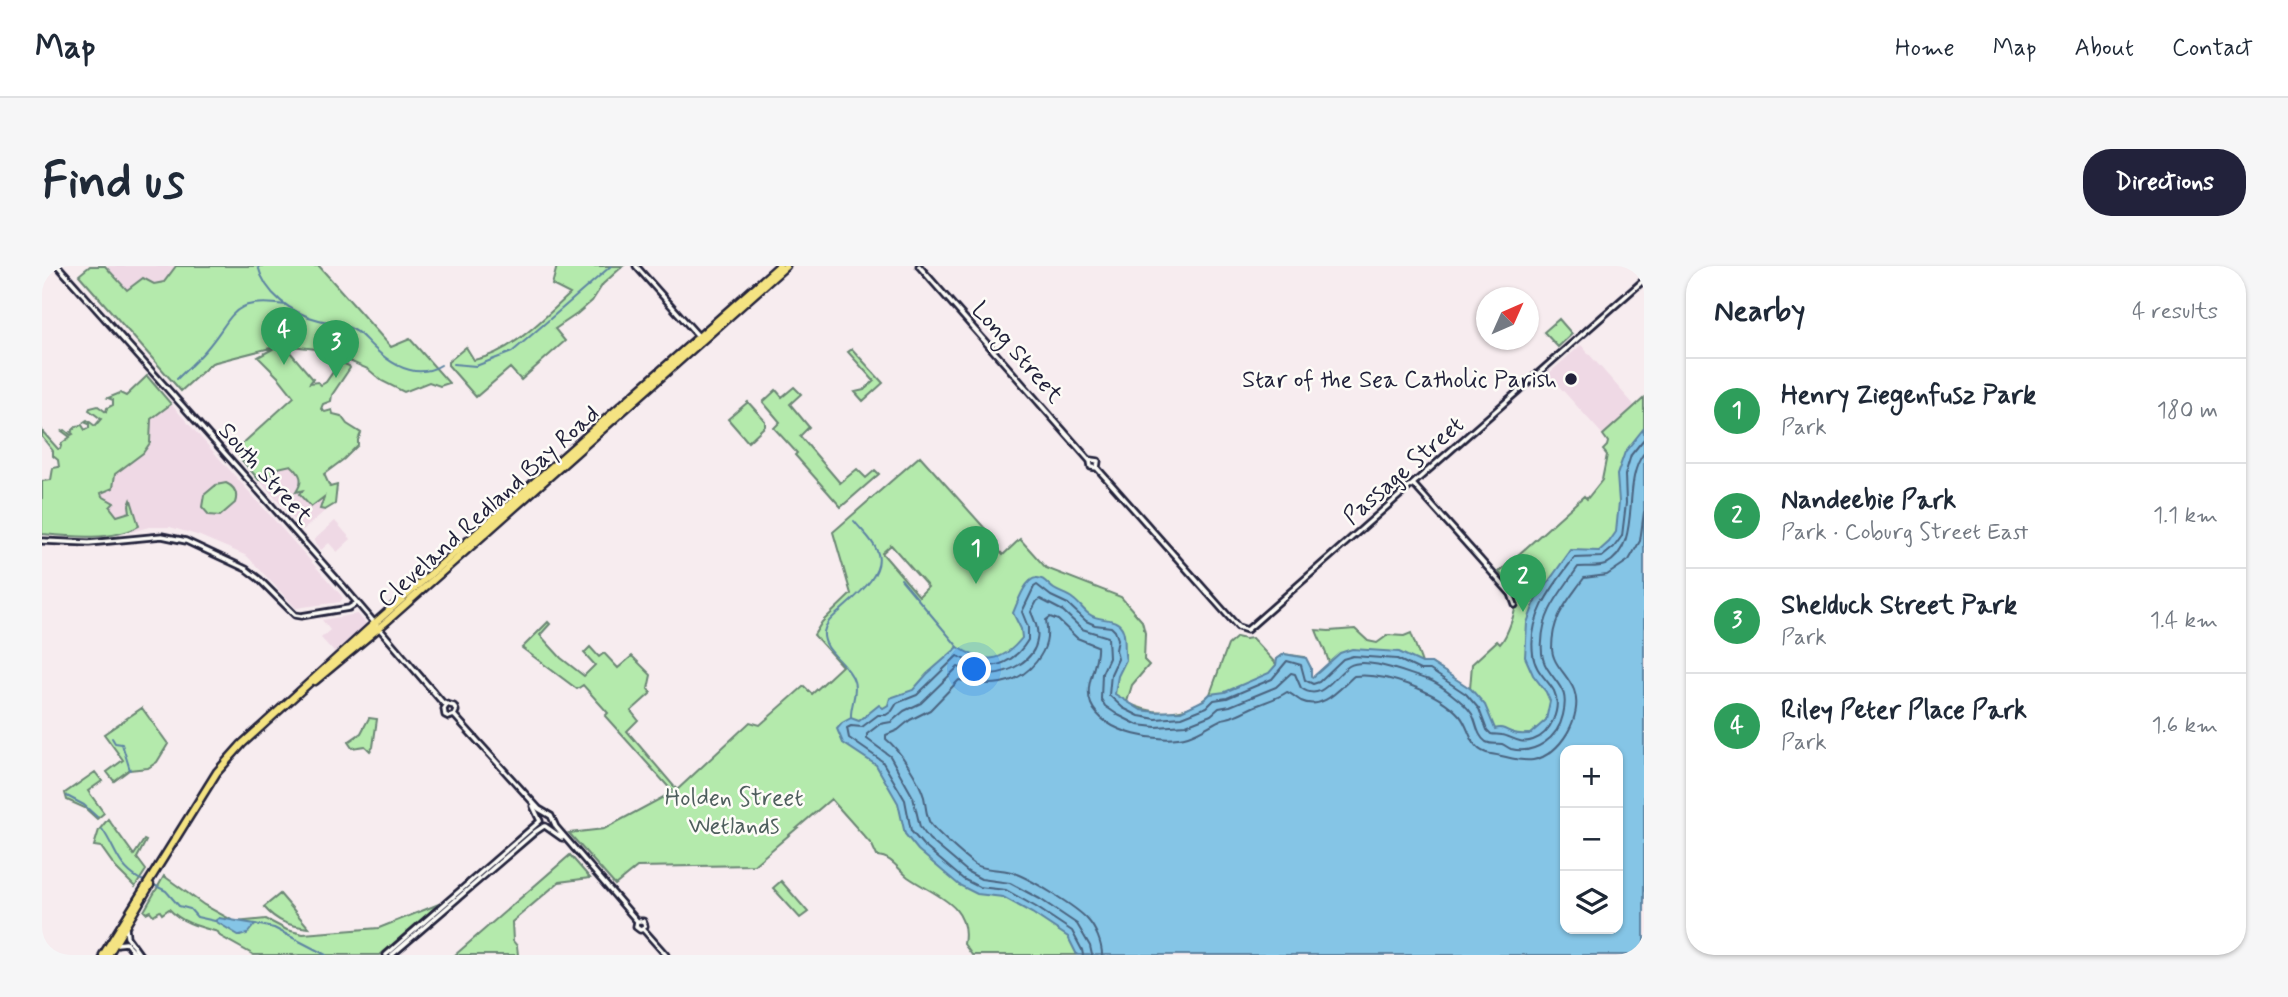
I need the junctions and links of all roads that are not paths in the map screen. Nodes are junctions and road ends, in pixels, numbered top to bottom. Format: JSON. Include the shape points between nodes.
{"nodes":[{"id":1,"x":58,"y":266,"type":"edge"},
{"id":2,"x":636,"y":266,"type":"edge"},
{"id":3,"x":779,"y":266,"type":"edge"},
{"id":4,"x":786,"y":266,"type":"edge"},
{"id":5,"x":919,"y":266,"type":"edge"},
{"id":6,"x":1644,"y":280,"type":"edge"},
{"id":7,"x":701,"y":339,"type":"junction"},
{"id":8,"x":1413,"y":484,"type":"junction"},
{"id":9,"x":42,"y":541,"type":"edge"},
{"id":10,"x":357,"y":603,"type":"junction"},
{"id":11,"x":1515,"y":604,"type":"dead end"},
{"id":12,"x":377,"y":625,"type":"junction"},
{"id":13,"x":1247,"y":630,"type":"joint"},
{"id":14,"x":446,"y":706,"type":"junction"},
{"id":15,"x":454,"y":715,"type":"junction"},
{"id":16,"x":532,"y":801,"type":"junction"},
{"id":17,"x":546,"y":814,"type":"junction"},
{"id":18,"x":540,"y":821,"type":"junction"},
{"id":19,"x":552,"y":822,"type":"junction"},
{"id":20,"x":545,"y":826,"type":"junction"},
{"id":21,"x":569,"y":843,"type":"junction"},
{"id":22,"x":161,"y":862,"type":"junction"},
{"id":23,"x":126,"y":923,"type":"junction"},
{"id":24,"x":114,"y":946,"type":"junction"},
{"id":25,"x":106,"y":955,"type":"edge"},
{"id":26,"x":138,"y":955,"type":"edge"},
{"id":27,"x":386,"y":955,"type":"edge"},
{"id":28,"x":392,"y":955,"type":"edge"},
{"id":29,"x":666,"y":955,"type":"edge"}],
"edges":[{"from":1,"to":10,"type":"street","name":"South Street"},
{"from":2,"to":7,"type":"street"},
{"from":3,"to":7,"type":"highway"},
{"from":4,"to":7,"type":"highway"},
{"from":5,"to":13,"type":"street","name":"Long Street","via":[[1091,467],[1097,468],[1238,626]]},
{"from":6,"to":8,"type":"street","name":"Passage Street"},
{"from":7,"to":12,"type":"highway","name":"Cleveland Redland Bay Road"},
{"from":8,"to":11,"type":"street"},
{"from":8,"to":13,"type":"street","name":"Passage Street"},
{"from":9,"to":10,"type":"street","via":[[78,544],[173,538],[246,569],[295,615]]},
{"from":10,"to":12,"type":"street","name":"South Street"},
{"from":12,"to":14,"type":"street","name":"South Street"},
{"from":12,"to":22,"type":"highway","name":"Cleveland Redland Bay Road","via":[[252,734],[217,772]]},
{"from":14,"to":15,"type":"street","name":"South Street","via":[[454,706]]},
{"from":14,"to":15,"type":"street","name":"South Street","via":[[445,715]]},
{"from":15,"to":16,"type":"street","name":"South Street"},
{"from":16,"to":17,"type":"street","name":"South Street"},
{"from":16,"to":18,"type":"street","name":"South Street"},
{"from":17,"to":18,"type":"street"},
{"from":17,"to":19,"type":"street","name":"South Street"},
{"from":18,"to":20,"type":"street","name":"South Street"},
{"from":18,"to":27,"type":"street"},
{"from":19,"to":20,"type":"street"},
{"from":19,"to":21,"type":"street","name":"South Street"},
{"from":20,"to":21,"type":"street","name":"South Street"},
{"from":20,"to":28,"type":"street"},
{"from":21,"to":29,"type":"street","name":"South Street","via":[[637,921],[645,923],[643,929]]},
{"from":22,"to":23,"type":"highway","name":"Cleveland Redland Bay Road"},
{"from":22,"to":23,"type":"highway","name":"Cleveland Redland Bay Road"},
{"from":23,"to":24,"type":"highway","name":"Cleveland Redland Bay Road"},
{"from":23,"to":25,"type":"highway","name":"Cleveland Redland Bay Road"},
{"from":23,"to":26,"type":"street","via":[[127,937]]},
{"from":24,"to":25,"type":"highway","name":"Cleveland Redland Bay Road"},
{"from":24,"to":26,"type":"street","via":[[126,943]]}]}
